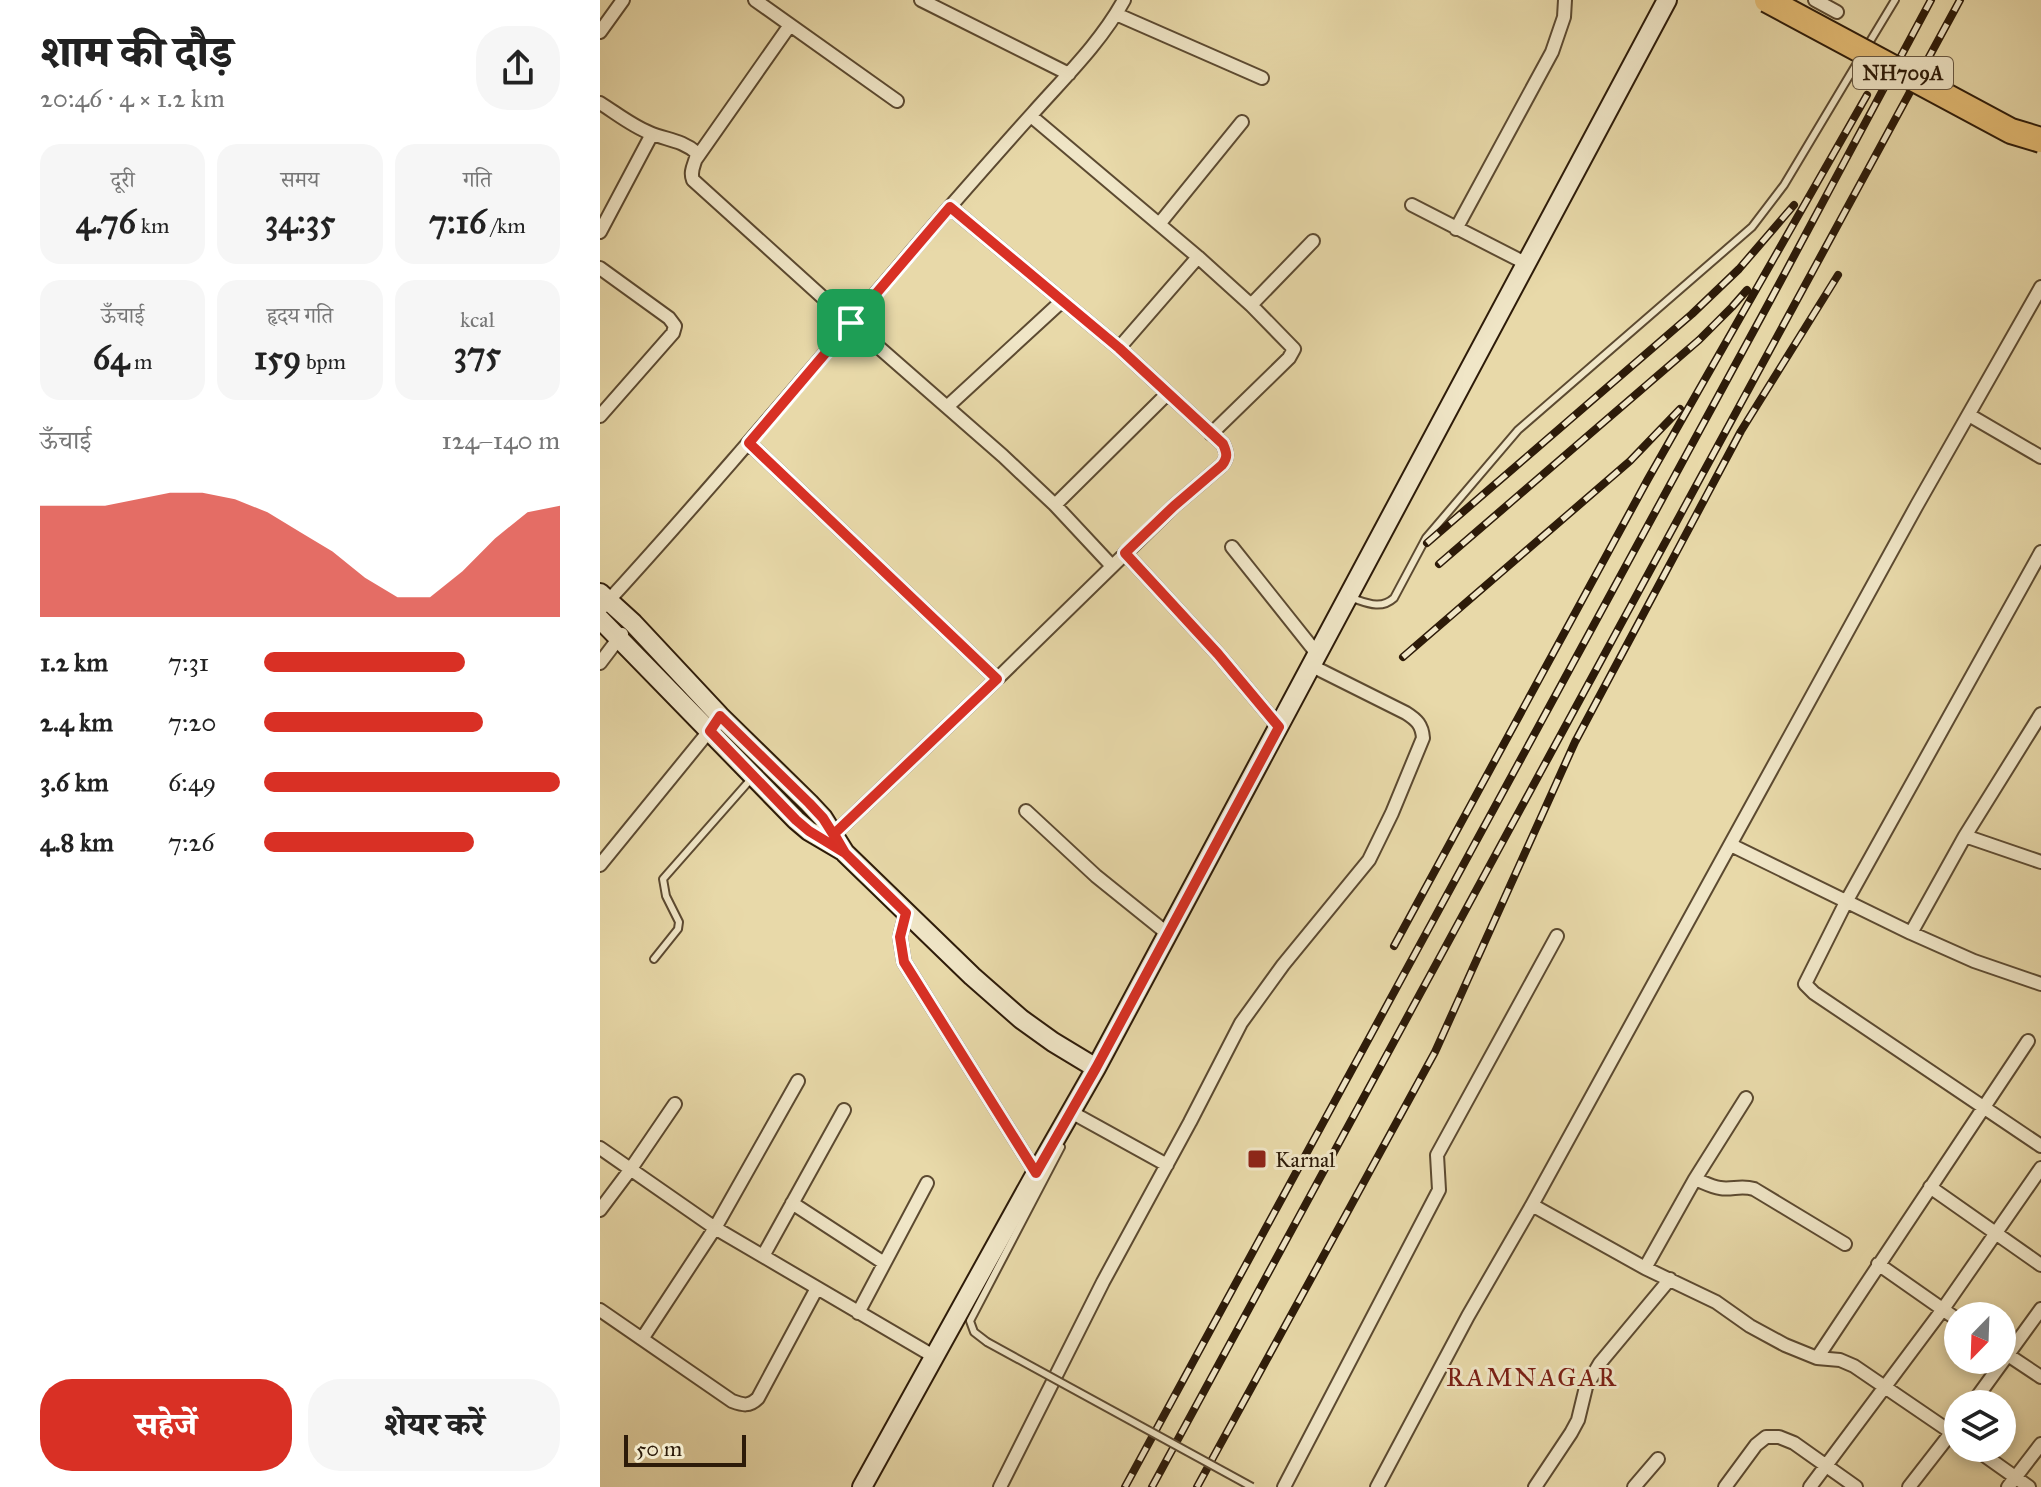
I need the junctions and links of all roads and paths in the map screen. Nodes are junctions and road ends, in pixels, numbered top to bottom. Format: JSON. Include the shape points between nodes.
{"nodes":[{"id":1,"x":623,"y":0,"type":"edge"},
{"id":2,"x":755,"y":0,"type":"edge"},
{"id":3,"x":921,"y":0,"type":"edge"},
{"id":4,"x":1124,"y":0,"type":"edge"},
{"id":5,"x":1565,"y":0,"type":"edge"},
{"id":6,"x":1667,"y":0,"type":"edge"},
{"id":7,"x":1767,"y":0,"type":"edge"},
{"id":8,"x":1815,"y":0,"type":"edge"},
{"id":9,"x":1895,"y":0,"type":"edge"},
{"id":10,"x":1837,"y":12,"type":"dead end"},
{"id":11,"x":1116,"y":14,"type":"junction"},
{"id":12,"x":790,"y":25,"type":"junction"},
{"id":13,"x":600,"y":32,"type":"edge"},
{"id":14,"x":1069,"y":74,"type":"junction"},
{"id":15,"x":1262,"y":78,"type":"dead end"},
{"id":16,"x":897,"y":101,"type":"dead end"},
{"id":17,"x":600,"y":103,"type":"edge"},
{"id":18,"x":1031,"y":116,"type":"junction"},
{"id":19,"x":1242,"y":122,"type":"dead end"},
{"id":20,"x":652,"y":134,"type":"junction"},
{"id":21,"x":2041,"y":140,"type":"edge"},
{"id":22,"x":696,"y":159,"type":"junction"},
{"id":23,"x":1412,"y":205,"type":"dead end"},
{"id":24,"x":950,"y":207,"type":"junction"},
{"id":25,"x":1160,"y":223,"type":"junction"},
{"id":26,"x":1456,"y":229,"type":"junction"},
{"id":27,"x":600,"y":232,"type":"edge"},
{"id":28,"x":1313,"y":241,"type":"dead end"},
{"id":29,"x":1198,"y":257,"type":"junction"},
{"id":30,"x":1527,"y":264,"type":"junction"},
{"id":31,"x":600,"y":268,"type":"edge"},
{"id":32,"x":2041,"y":287,"type":"edge"},
{"id":33,"x":1062,"y":301,"type":"junction"},
{"id":34,"x":1251,"y":305,"type":"junction"},
{"id":35,"x":851,"y":323,"type":"junction"},
{"id":36,"x":1119,"y":348,"type":"junction"},
{"id":37,"x":600,"y":392,"type":"edge"},
{"id":38,"x":1167,"y":394,"type":"junction"},
{"id":39,"x":613,"y":401,"type":"junction"},
{"id":40,"x":948,"y":406,"type":"junction"},
{"id":41,"x":1969,"y":415,"type":"junction"},
{"id":42,"x":600,"y":416,"type":"edge"},
{"id":43,"x":1211,"y":434,"type":"junction"},
{"id":44,"x":749,"y":443,"type":"junction"},
{"id":45,"x":2041,"y":457,"type":"edge"},
{"id":46,"x":1055,"y":505,"type":"junction"},
{"id":47,"x":1232,"y":547,"type":"dead end"},
{"id":48,"x":2041,"y":552,"type":"edge"},
{"id":49,"x":1125,"y":553,"type":"junction"},
{"id":50,"x":1112,"y":566,"type":"junction"},
{"id":51,"x":1349,"y":597,"type":"junction"},
{"id":52,"x":603,"y":601,"type":"edge"},
{"id":53,"x":600,"y":619,"type":"edge"},
{"id":54,"x":633,"y":623,"type":"junction"},
{"id":55,"x":619,"y":637,"type":"junction"},
{"id":56,"x":1315,"y":660,"type":"junction"},
{"id":57,"x":600,"y":663,"type":"edge"},
{"id":58,"x":997,"y":679,"type":"junction"},
{"id":59,"x":2041,"y":714,"type":"edge"},
{"id":60,"x":715,"y":723,"type":"junction"},
{"id":61,"x":1279,"y":727,"type":"junction"},
{"id":62,"x":754,"y":776,"type":"junction"},
{"id":63,"x":1026,"y":811,"type":"dead end"},
{"id":64,"x":834,"y":834,"type":"junction"},
{"id":65,"x":1965,"y":836,"type":"junction"},
{"id":66,"x":1731,"y":845,"type":"junction"},
{"id":67,"x":845,"y":853,"type":"junction"},
{"id":68,"x":2041,"y":862,"type":"edge"},
{"id":69,"x":600,"y":865,"type":"edge"},
{"id":70,"x":1846,"y":902,"type":"junction"},
{"id":71,"x":906,"y":913,"type":"junction"},
{"id":72,"x":1911,"y":933,"type":"junction"},
{"id":73,"x":1168,"y":934,"type":"junction"},
{"id":74,"x":1557,"y":936,"type":"dead end"},
{"id":75,"x":654,"y":959,"type":"dead end"},
{"id":76,"x":2041,"y":984,"type":"edge"},
{"id":77,"x":2028,"y":1041,"type":"dead end"},
{"id":78,"x":1096,"y":1068,"type":"junction"},
{"id":79,"x":798,"y":1081,"type":"dead end"},
{"id":80,"x":1746,"y":1098,"type":"dead end"},
{"id":81,"x":675,"y":1104,"type":"dead end"},
{"id":82,"x":1984,"y":1107,"type":"junction"},
{"id":83,"x":844,"y":1110,"type":"dead end"},
{"id":84,"x":1066,"y":1119,"type":"junction"},
{"id":85,"x":2041,"y":1146,"type":"edge"},
{"id":86,"x":600,"y":1148,"type":"edge"},
{"id":87,"x":1167,"y":1165,"type":"junction"},
{"id":88,"x":2041,"y":1168,"type":"edge"},
{"id":89,"x":630,"y":1170,"type":"junction"},
{"id":90,"x":1036,"y":1173,"type":"junction"},
{"id":91,"x":1695,"y":1179,"type":"junction"},
{"id":92,"x":927,"y":1183,"type":"dead end"},
{"id":93,"x":1930,"y":1187,"type":"junction"},
{"id":94,"x":792,"y":1203,"type":"junction"},
{"id":95,"x":1532,"y":1205,"type":"junction"},
{"id":96,"x":600,"y":1210,"type":"edge"},
{"id":97,"x":715,"y":1228,"type":"junction"},
{"id":98,"x":1996,"y":1235,"type":"junction"},
{"id":99,"x":1845,"y":1244,"type":"dead end"},
{"id":100,"x":763,"y":1256,"type":"junction"},
{"id":101,"x":884,"y":1263,"type":"junction"},
{"id":102,"x":1878,"y":1264,"type":"junction"},
{"id":103,"x":2041,"y":1265,"type":"edge"},
{"id":104,"x":1645,"y":1268,"type":"junction"},
{"id":105,"x":1670,"y":1279,"type":"junction"},
{"id":106,"x":817,"y":1288,"type":"junction"},
{"id":107,"x":1943,"y":1309,"type":"junction"},
{"id":108,"x":2041,"y":1309,"type":"edge"},
{"id":109,"x":600,"y":1310,"type":"edge"},
{"id":110,"x":858,"y":1313,"type":"junction"},
{"id":111,"x":642,"y":1339,"type":"junction"},
{"id":112,"x":2016,"y":1339,"type":"edge"},
{"id":113,"x":935,"y":1357,"type":"junction"},
{"id":114,"x":1817,"y":1358,"type":"junction"},
{"id":115,"x":2016,"y":1360,"type":"edge"},
{"id":116,"x":2041,"y":1377,"type":"edge"},
{"id":117,"x":1884,"y":1387,"type":"junction"},
{"id":118,"x":1944,"y":1424,"type":"edge"},
{"id":119,"x":2041,"y":1444,"type":"edge"},
{"id":120,"x":1944,"y":1445,"type":"edge"},
{"id":121,"x":1658,"y":1459,"type":"dead end"},
{"id":122,"x":1990,"y":1462,"type":"edge"},
{"id":123,"x":1825,"y":1465,"type":"junction"},
{"id":124,"x":2012,"y":1482,"type":"edge"},
{"id":125,"x":862,"y":1487,"type":"edge"},
{"id":126,"x":1000,"y":1487,"type":"edge"},
{"id":127,"x":1252,"y":1487,"type":"edge"},
{"id":128,"x":1284,"y":1487,"type":"edge"},
{"id":129,"x":1377,"y":1487,"type":"edge"},
{"id":130,"x":1535,"y":1487,"type":"edge"},
{"id":131,"x":1634,"y":1487,"type":"edge"},
{"id":132,"x":1725,"y":1487,"type":"edge"},
{"id":133,"x":1810,"y":1487,"type":"edge"},
{"id":134,"x":1856,"y":1487,"type":"edge"},
{"id":135,"x":1909,"y":1487,"type":"edge"},
{"id":136,"x":2029,"y":1487,"type":"edge"}],
"edges":[{"from":1,"to":13,"type":"street"},
{"from":2,"to":12,"type":"street"},
{"from":3,"to":14,"type":"street"},
{"from":4,"to":11,"type":"street"},
{"from":5,"to":26,"type":"street","via":[[1552,52]]},
{"from":6,"to":30,"type":"street"},
{"from":7,"to":21,"type":"highway","number":"NH709A","bridge":true,"via":[[2011,131]]},
{"from":8,"to":10,"type":"street"},
{"from":9,"to":51,"type":"lane","via":[[1784,185],[1752,227],[1518,430],[1436,525],[1394,598],[1373,604]]},
{"from":11,"to":14,"type":"street"},
{"from":11,"to":15,"type":"street"},
{"from":12,"to":16,"type":"street"},
{"from":12,"to":22,"type":"street"},
{"from":14,"to":18,"type":"street"},
{"from":17,"to":20,"type":"street"},
{"from":18,"to":24,"type":"street"},
{"from":18,"to":25,"type":"street"},
{"from":19,"to":25,"type":"street"},
{"from":20,"to":22,"type":"street","via":[[684,144],[697,153]]},
{"from":20,"to":27,"type":"street"},
{"from":22,"to":35,"type":"street","via":[[693,180]]},
{"from":23,"to":26,"type":"street"},
{"from":24,"to":33,"type":"street"},
{"from":24,"to":35,"type":"street"},
{"from":25,"to":29,"type":"street"},
{"from":26,"to":30,"type":"street"},
{"from":28,"to":34,"type":"street"},
{"from":29,"to":34,"type":"street"},
{"from":29,"to":36,"type":"street"},
{"from":30,"to":51,"type":"street"},
{"from":31,"to":39,"type":"street","via":[[675,326]]},
{"from":32,"to":41,"type":"street"},
{"from":33,"to":36,"type":"street"},
{"from":33,"to":40,"type":"street"},
{"from":34,"to":43,"type":"street","via":[[1294,349]]},
{"from":35,"to":40,"type":"street"},
{"from":35,"to":44,"type":"street"},
{"from":36,"to":38,"type":"street"},
{"from":37,"to":39,"type":"street"},
{"from":38,"to":43,"type":"street"},
{"from":38,"to":46,"type":"street"},
{"from":39,"to":42,"type":"street"},
{"from":40,"to":46,"type":"street"},
{"from":41,"to":45,"type":"street"},
{"from":41,"to":66,"type":"street"},
{"from":43,"to":49,"type":"street","via":[[1226,451],[1222,465]]},
{"from":44,"to":52,"type":"street"},
{"from":44,"to":58,"type":"street"},
{"from":46,"to":50,"type":"street"},
{"from":47,"to":56,"type":"street"},
{"from":48,"to":70,"type":"street"},
{"from":49,"to":50,"type":"street"},
{"from":49,"to":61,"type":"street"},
{"from":50,"to":58,"type":"street"},
{"from":51,"to":56,"type":"street"},
{"from":52,"to":54,"type":"street"},
{"from":53,"to":55,"type":"street"},
{"from":54,"to":55,"type":"street"},
{"from":54,"to":60,"type":"street"},
{"from":55,"to":57,"type":"street"},
{"from":55,"to":60,"type":"street"},
{"from":56,"to":61,"type":"street"},
{"from":56,"to":87,"type":"street","via":[[1419,721],[1423,738],[1369,860],[1257,998]]},
{"from":58,"to":64,"type":"street"},
{"from":59,"to":65,"type":"street"},
{"from":60,"to":62,"type":"street"},
{"from":60,"to":64,"type":"street","via":[[809,803]]},
{"from":60,"to":69,"type":"street"},
{"from":61,"to":73,"type":"street"},
{"from":62,"to":67,"type":"street","via":[[809,831]]},
{"from":62,"to":75,"type":"lane","via":[[663,879],[679,922]]},
{"from":63,"to":73,"type":"street"},
{"from":64,"to":67,"type":"street"},
{"from":65,"to":68,"type":"street"},
{"from":65,"to":72,"type":"street"},
{"from":66,"to":70,"type":"street"},
{"from":66,"to":95,"type":"street"},
{"from":67,"to":71,"type":"street"},
{"from":70,"to":72,"type":"street"},
{"from":70,"to":82,"type":"street","via":[[1807,978],[1808,989]]},
{"from":71,"to":78,"type":"street","via":[[1021,1019]]},
{"from":71,"to":90,"type":"street","via":[[900,937],[904,962]]},
{"from":72,"to":76,"type":"street"},
{"from":73,"to":78,"type":"street"},
{"from":74,"to":128,"type":"street","via":[[1437,1155],[1439,1190]]},
{"from":77,"to":82,"type":"street"},
{"from":78,"to":84,"type":"street"},
{"from":79,"to":97,"type":"street"},
{"from":80,"to":91,"type":"street"},
{"from":81,"to":89,"type":"street"},
{"from":82,"to":85,"type":"street"},
{"from":82,"to":93,"type":"street"},
{"from":83,"to":94,"type":"street"},
{"from":84,"to":87,"type":"street"},
{"from":84,"to":90,"type":"street"},
{"from":84,"to":127,"type":"lane","bridge":true,"via":[[1065,1140],[970,1321],[974,1332]]},
{"from":86,"to":89,"type":"street"},
{"from":87,"to":126,"type":"street"},
{"from":88,"to":98,"type":"street"},
{"from":89,"to":96,"type":"street"},
{"from":89,"to":97,"type":"street"},
{"from":90,"to":113,"type":"street"},
{"from":91,"to":99,"type":"street","via":[[1724,1189],[1754,1189]]},
{"from":91,"to":104,"type":"street"},
{"from":92,"to":101,"type":"street"},
{"from":93,"to":98,"type":"street"},
{"from":93,"to":102,"type":"street"},
{"from":94,"to":100,"type":"street"},
{"from":94,"to":101,"type":"street"},
{"from":95,"to":104,"type":"street"},
{"from":95,"to":129,"type":"street"},
{"from":97,"to":100,"type":"street"},
{"from":97,"to":111,"type":"street"},
{"from":98,"to":103,"type":"street"},
{"from":98,"to":107,"type":"street"},
{"from":100,"to":106,"type":"street"},
{"from":101,"to":110,"type":"street"},
{"from":102,"to":107,"type":"street"},
{"from":102,"to":114,"type":"street"},
{"from":104,"to":105,"type":"street"},
{"from":105,"to":114,"type":"street","via":[[1767,1336]]},
{"from":105,"to":130,"type":"street","via":[[1600,1363],[1586,1387],[1578,1420]]},
{"from":106,"to":110,"type":"street"},
{"from":106,"to":111,"type":"street","via":[[752,1404],[732,1401]]},
{"from":107,"to":117,"type":"street"},
{"from":108,"to":112,"type":"street"},
{"from":109,"to":111,"type":"street"},
{"from":110,"to":113,"type":"street"},
{"from":113,"to":125,"type":"street"},
{"from":114,"to":117,"type":"street","via":[[1854,1366]]},
{"from":115,"to":116,"type":"street"},
{"from":117,"to":118,"type":"street"},
{"from":117,"to":123,"type":"street"},
{"from":119,"to":124,"type":"street"},
{"from":120,"to":135,"type":"street"},
{"from":121,"to":131,"type":"street"},
{"from":122,"to":124,"type":"street"},
{"from":123,"to":132,"type":"street","via":[[1794,1443],[1766,1437]]},
{"from":123,"to":133,"type":"street"},
{"from":123,"to":134,"type":"street"},
{"from":124,"to":136,"type":"street"}]}
